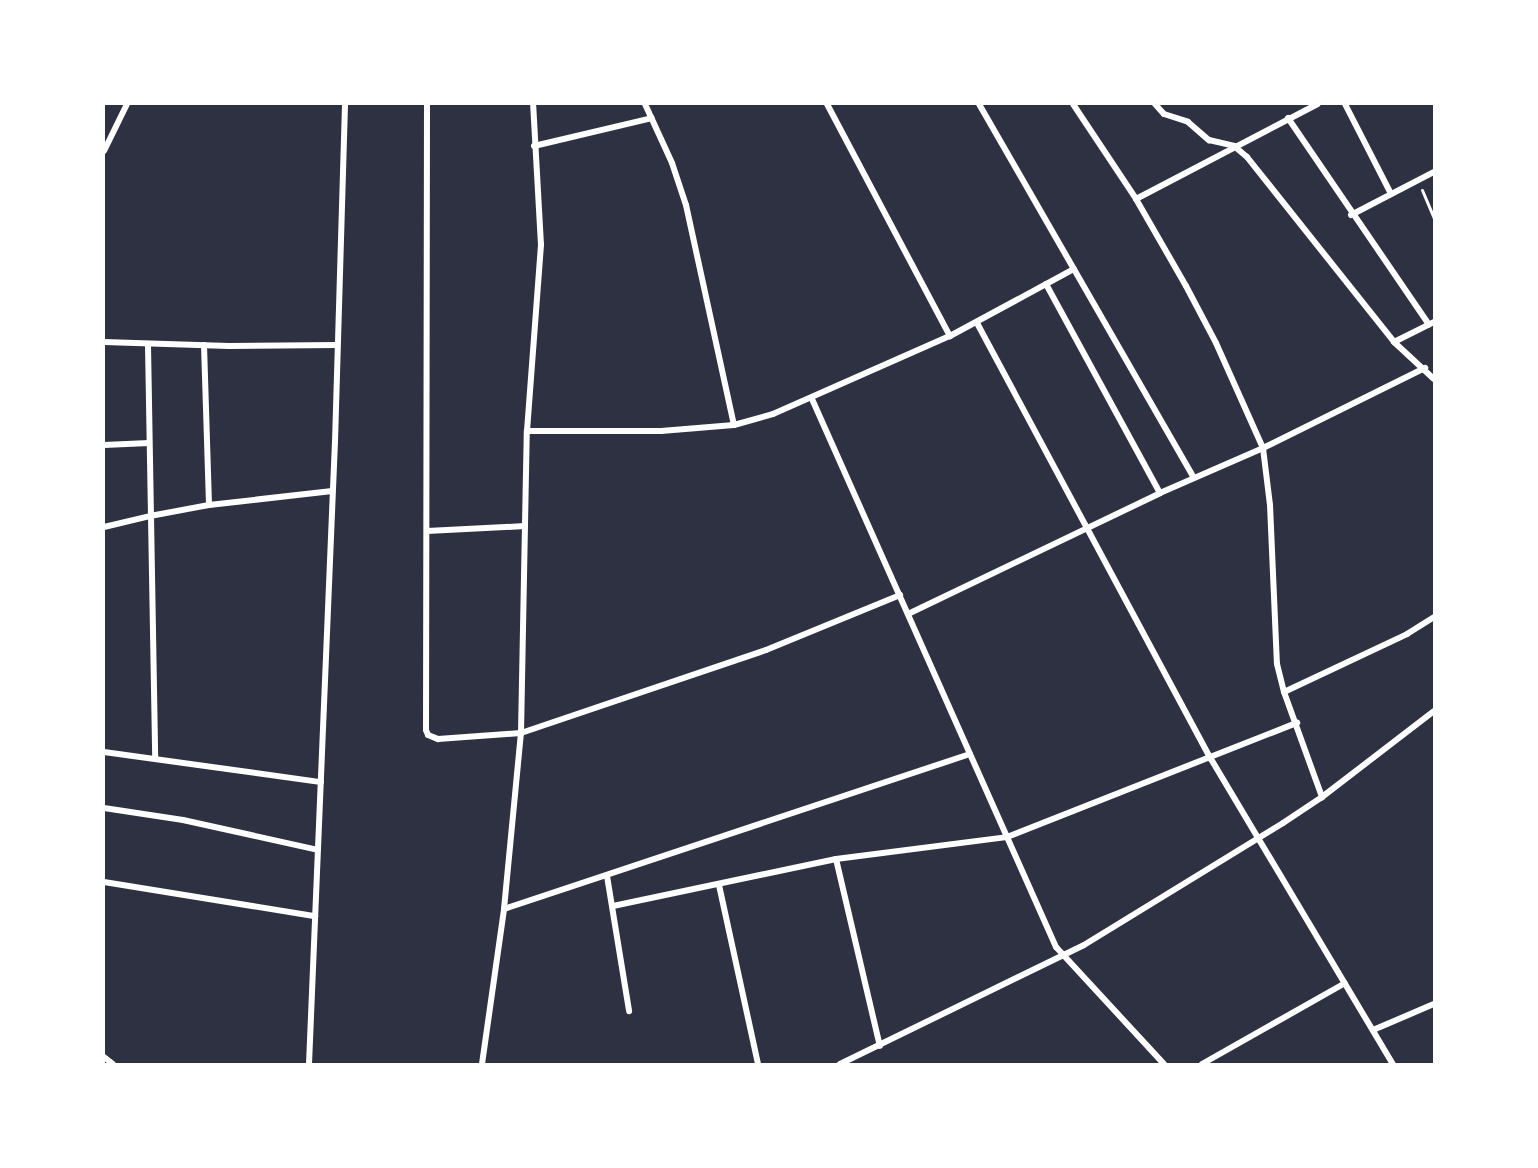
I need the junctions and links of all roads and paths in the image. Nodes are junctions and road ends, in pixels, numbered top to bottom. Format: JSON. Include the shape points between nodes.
{"nodes":[{"id":1,"x":127,"y":104,"type":"edge"},
{"id":2,"x":345,"y":104,"type":"edge"},
{"id":3,"x":427,"y":104,"type":"edge"},
{"id":4,"x":533,"y":104,"type":"edge"},
{"id":5,"x":645,"y":104,"type":"edge"},
{"id":6,"x":827,"y":104,"type":"edge"},
{"id":7,"x":979,"y":104,"type":"edge"},
{"id":8,"x":1073,"y":104,"type":"edge"},
{"id":9,"x":1155,"y":104,"type":"edge"},
{"id":10,"x":1318,"y":104,"type":"edge"},
{"id":11,"x":1345,"y":104,"type":"edge"},
{"id":12,"x":652,"y":118,"type":"junction"},
{"id":13,"x":1288,"y":118,"type":"junction"},
{"id":14,"x":534,"y":146,"type":"junction"},
{"id":15,"x":1234,"y":146,"type":"junction"},
{"id":16,"x":104,"y":151,"type":"edge"},
{"id":17,"x":1434,"y":172,"type":"edge"},
{"id":18,"x":1418,"y":181,"type":"junction"},
{"id":19,"x":1391,"y":194,"type":"junction"},
{"id":20,"x":1136,"y":199,"type":"junction"},
{"id":21,"x":1351,"y":214,"type":"junction"},
{"id":22,"x":1434,"y":218,"type":"edge"},
{"id":23,"x":1074,"y":269,"type":"junction"},
{"id":24,"x":1047,"y":284,"type":"junction"},
{"id":25,"x":977,"y":323,"type":"junction"},
{"id":26,"x":1432,"y":324,"type":"edge"},
{"id":27,"x":950,"y":336,"type":"junction"},
{"id":28,"x":104,"y":342,"type":"edge"},
{"id":29,"x":1394,"y":342,"type":"junction"},
{"id":30,"x":148,"y":345,"type":"junction"},
{"id":31,"x":204,"y":345,"type":"junction"},
{"id":32,"x":338,"y":345,"type":"junction"},
{"id":33,"x":1425,"y":368,"type":"junction"},
{"id":34,"x":1434,"y":379,"type":"edge"},
{"id":35,"x":812,"y":399,"type":"junction"},
{"id":36,"x":734,"y":425,"type":"junction"},
{"id":37,"x":527,"y":431,"type":"junction"},
{"id":38,"x":149,"y":443,"type":"junction"},
{"id":39,"x":104,"y":445,"type":"edge"},
{"id":40,"x":1263,"y":448,"type":"junction"},
{"id":41,"x":1194,"y":478,"type":"junction"},
{"id":42,"x":332,"y":491,"type":"junction"},
{"id":43,"x":1160,"y":494,"type":"junction"},
{"id":44,"x":209,"y":505,"type":"junction"},
{"id":45,"x":150,"y":516,"type":"junction"},
{"id":46,"x":525,"y":526,"type":"junction"},
{"id":47,"x":104,"y":527,"type":"edge"},
{"id":48,"x":1089,"y":528,"type":"junction"},
{"id":49,"x":427,"y":531,"type":"junction"},
{"id":50,"x":900,"y":596,"type":"junction"},
{"id":51,"x":908,"y":614,"type":"junction"},
{"id":52,"x":1434,"y":617,"type":"edge"},
{"id":53,"x":1284,"y":692,"type":"junction"},
{"id":54,"x":1434,"y":711,"type":"edge"},
{"id":55,"x":1297,"y":723,"type":"junction"},
{"id":56,"x":520,"y":733,"type":"junction"},
{"id":57,"x":104,"y":752,"type":"edge"},
{"id":58,"x":970,"y":754,"type":"junction"},
{"id":59,"x":155,"y":758,"type":"junction"},
{"id":60,"x":1211,"y":759,"type":"junction"},
{"id":61,"x":321,"y":782,"type":"junction"},
{"id":62,"x":1322,"y":797,"type":"junction"},
{"id":63,"x":104,"y":808,"type":"edge"},
{"id":64,"x":1007,"y":837,"type":"junction"},
{"id":65,"x":1259,"y":837,"type":"junction"},
{"id":66,"x":318,"y":850,"type":"junction"},
{"id":67,"x":836,"y":859,"type":"junction"},
{"id":68,"x":607,"y":876,"type":"junction"},
{"id":69,"x":104,"y":882,"type":"edge"},
{"id":70,"x":719,"y":885,"type":"junction"},
{"id":71,"x":613,"y":906,"type":"junction"},
{"id":72,"x":504,"y":909,"type":"junction"},
{"id":73,"x":315,"y":916,"type":"junction"},
{"id":74,"x":1062,"y":957,"type":"junction"},
{"id":75,"x":1345,"y":983,"type":"junction"},
{"id":76,"x":1434,"y":1004,"type":"edge"},
{"id":77,"x":629,"y":1011,"type":"dead end"},
{"id":78,"x":1373,"y":1030,"type":"junction"},
{"id":79,"x":880,"y":1046,"type":"junction"},
{"id":80,"x":104,"y":1057,"type":"edge"},
{"id":81,"x":113,"y":1065,"type":"edge"},
{"id":82,"x":309,"y":1065,"type":"edge"},
{"id":83,"x":482,"y":1065,"type":"edge"},
{"id":84,"x":758,"y":1065,"type":"edge"},
{"id":85,"x":840,"y":1065,"type":"edge"},
{"id":86,"x":1164,"y":1065,"type":"edge"},
{"id":87,"x":1202,"y":1065,"type":"edge"},
{"id":88,"x":1393,"y":1065,"type":"edge"}],
"edges":[{"from":1,"to":16,"type":"street"},
{"from":2,"to":32,"type":"street"},
{"from":3,"to":49,"type":"street"},
{"from":4,"to":14,"type":"street"},
{"from":5,"to":12,"type":"street"},
{"from":6,"to":27,"type":"street"},
{"from":7,"to":23,"type":"street"},
{"from":8,"to":20,"type":"street"},
{"from":9,"to":15,"type":"street","via":[[1164,114],[1188,122],[1209,140]]},
{"from":10,"to":13,"type":"street"},
{"from":11,"to":19,"type":"street"},
{"from":12,"to":14,"type":"street"},
{"from":12,"to":36,"type":"street","via":[[686,205]]},
{"from":13,"to":15,"type":"street"},
{"from":13,"to":21,"type":"street"},
{"from":14,"to":37,"type":"street","via":[[541,245]]},
{"from":15,"to":20,"type":"street"},
{"from":15,"to":29,"type":"street","via":[[1247,157]]},
{"from":17,"to":18,"type":"street"},
{"from":18,"to":19,"type":"street"},
{"from":18,"to":22,"type":"path"},
{"from":19,"to":21,"type":"street"},
{"from":20,"to":40,"type":"street","via":[[1211,333]]},
{"from":21,"to":26,"type":"street"},
{"from":23,"to":24,"type":"street"},
{"from":23,"to":41,"type":"street"},
{"from":24,"to":25,"type":"street"},
{"from":24,"to":43,"type":"street"},
{"from":25,"to":27,"type":"street"},
{"from":25,"to":48,"type":"street"},
{"from":26,"to":29,"type":"street"},
{"from":27,"to":35,"type":"street"},
{"from":28,"to":30,"type":"street"},
{"from":29,"to":33,"type":"street"},
{"from":30,"to":31,"type":"street"},
{"from":30,"to":38,"type":"street"},
{"from":31,"to":32,"type":"street"},
{"from":31,"to":44,"type":"street"},
{"from":32,"to":42,"type":"street"},
{"from":33,"to":34,"type":"street"},
{"from":33,"to":40,"type":"street"},
{"from":35,"to":36,"type":"street"},
{"from":35,"to":50,"type":"street"},
{"from":36,"to":37,"type":"street"},
{"from":37,"to":46,"type":"street"},
{"from":38,"to":39,"type":"street"},
{"from":38,"to":45,"type":"street"},
{"from":40,"to":41,"type":"street"},
{"from":40,"to":53,"type":"street","via":[[1270,505],[1277,664]]},
{"from":41,"to":43,"type":"street"},
{"from":42,"to":44,"type":"street"},
{"from":42,"to":61,"type":"street"},
{"from":43,"to":48,"type":"street"},
{"from":44,"to":45,"type":"street"},
{"from":45,"to":47,"type":"street"},
{"from":45,"to":59,"type":"street"},
{"from":46,"to":49,"type":"street"},
{"from":46,"to":56,"type":"street"},
{"from":48,"to":51,"type":"street"},
{"from":48,"to":60,"type":"street"},
{"from":49,"to":56,"type":"street","via":[[426,730],[438,740]]},
{"from":50,"to":51,"type":"street"},
{"from":50,"to":56,"type":"street","via":[[766,650]]},
{"from":51,"to":58,"type":"street"},
{"from":52,"to":53,"type":"street","via":[[1407,634]]},
{"from":53,"to":55,"type":"street"},
{"from":54,"to":62,"type":"street"},
{"from":55,"to":60,"type":"street"},
{"from":55,"to":62,"type":"street"},
{"from":56,"to":72,"type":"street"},
{"from":57,"to":59,"type":"street"},
{"from":58,"to":64,"type":"street"},
{"from":58,"to":68,"type":"street"},
{"from":59,"to":61,"type":"street"},
{"from":60,"to":64,"type":"street"},
{"from":60,"to":65,"type":"street"},
{"from":61,"to":66,"type":"street"},
{"from":62,"to":65,"type":"street"},
{"from":63,"to":66,"type":"street","via":[[183,820]]},
{"from":64,"to":67,"type":"street"},
{"from":64,"to":74,"type":"street"},
{"from":65,"to":74,"type":"street"},
{"from":65,"to":75,"type":"street"},
{"from":66,"to":73,"type":"street"},
{"from":67,"to":70,"type":"street"},
{"from":67,"to":79,"type":"street"},
{"from":68,"to":71,"type":"street"},
{"from":68,"to":72,"type":"street"},
{"from":69,"to":73,"type":"street"},
{"from":70,"to":71,"type":"street"},
{"from":70,"to":84,"type":"street"},
{"from":71,"to":77,"type":"street"},
{"from":72,"to":83,"type":"street"},
{"from":73,"to":82,"type":"street"},
{"from":74,"to":79,"type":"street"},
{"from":74,"to":86,"type":"street"},
{"from":75,"to":78,"type":"street"},
{"from":75,"to":87,"type":"street"},
{"from":76,"to":78,"type":"street"},
{"from":78,"to":88,"type":"street"},
{"from":79,"to":85,"type":"street"},
{"from":80,"to":81,"type":"street"}]}
